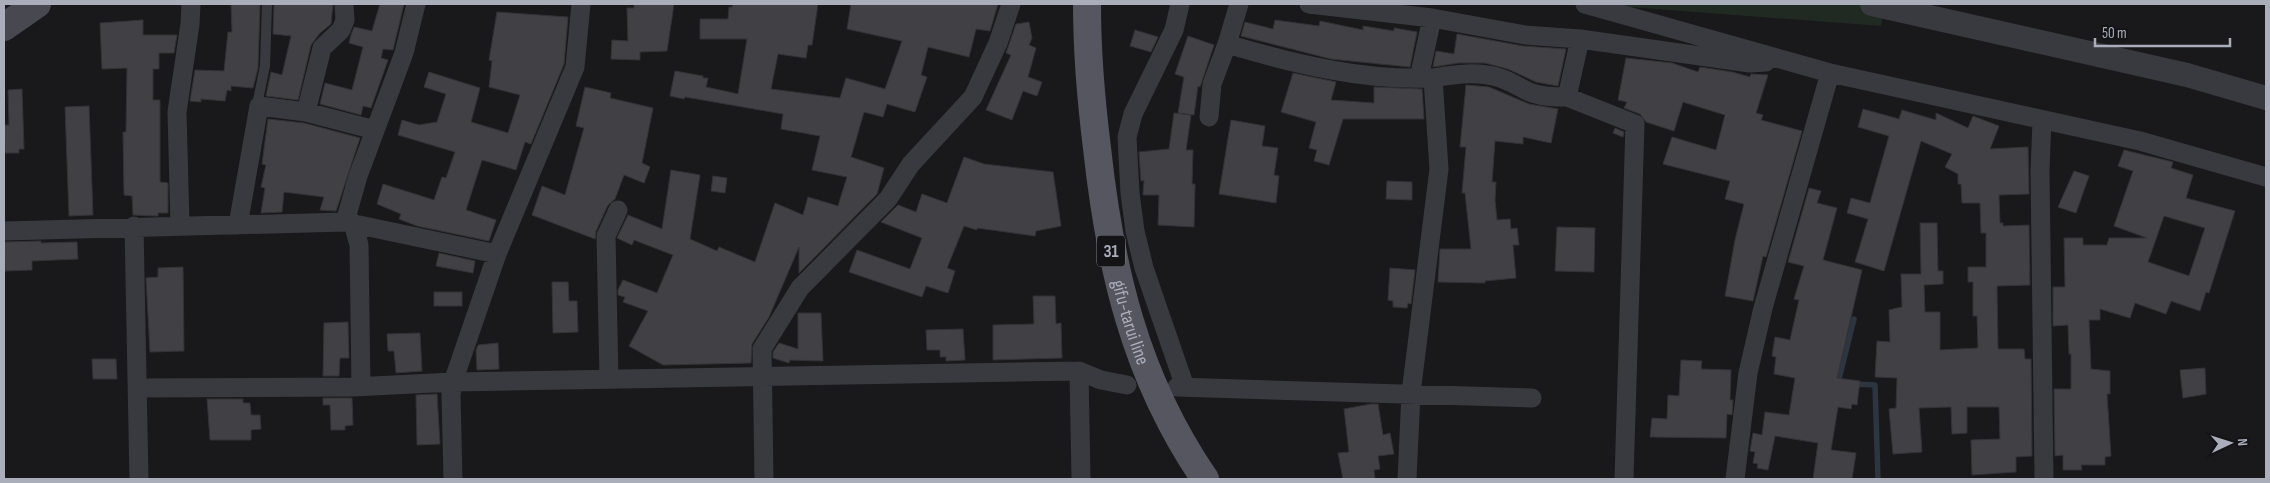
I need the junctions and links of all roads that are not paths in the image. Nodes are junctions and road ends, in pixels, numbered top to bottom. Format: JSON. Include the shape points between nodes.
{"nodes":[{"id":1,"x":37,"y":4,"type":"edge"},
{"id":2,"x":191,"y":4,"type":"edge"},
{"id":3,"x":267,"y":4,"type":"edge"},
{"id":4,"x":344,"y":4,"type":"edge"},
{"id":5,"x":416,"y":4,"type":"edge"},
{"id":6,"x":581,"y":4,"type":"edge"},
{"id":7,"x":1011,"y":4,"type":"edge"},
{"id":8,"x":1087,"y":4,"type":"edge"},
{"id":9,"x":1180,"y":4,"type":"edge"},
{"id":10,"x":1239,"y":4,"type":"edge"},
{"id":11,"x":1309,"y":4,"type":"edge"},
{"id":12,"x":1585,"y":4,"type":"edge"},
{"id":13,"x":1872,"y":4,"type":"edge"},
{"id":14,"x":1908,"y":8,"type":"edge"},
{"id":15,"x":1432,"y":18,"type":"junction"},
{"id":16,"x":4,"y":27,"type":"edge"},
{"id":17,"x":1580,"y":39,"type":"junction"},
{"id":18,"x":1227,"y":44,"type":"junction"},
{"id":19,"x":1782,"y":60,"type":"junction"},
{"id":20,"x":1830,"y":73,"type":"junction"},
{"id":21,"x":1426,"y":78,"type":"junction"},
{"id":22,"x":1567,"y":97,"type":"junction"},
{"id":23,"x":2266,"y":98,"type":"edge"},
{"id":24,"x":259,"y":106,"type":"junction"},
{"id":25,"x":306,"y":112,"type":"junction"},
{"id":26,"x":1209,"y":117,"type":"dead end"},
{"id":27,"x":2042,"y":120,"type":"junction"},
{"id":28,"x":375,"y":130,"type":"junction"},
{"id":29,"x":2266,"y":177,"type":"edge"},
{"id":30,"x":618,"y":210,"type":"dead end"},
{"id":31,"x":349,"y":223,"type":"junction"},
{"id":32,"x":180,"y":225,"type":"junction"},
{"id":33,"x":238,"y":225,"type":"junction"},
{"id":34,"x":134,"y":226,"type":"junction"},
{"id":35,"x":4,"y":231,"type":"edge"},
{"id":36,"x":496,"y":254,"type":"junction"},
{"id":37,"x":1079,"y":370,"type":"junction"},
{"id":38,"x":762,"y":376,"type":"junction"},
{"id":39,"x":609,"y":380,"type":"junction"},
{"id":40,"x":453,"y":382,"type":"junction"},
{"id":41,"x":1127,"y":385,"type":"dead end"},
{"id":42,"x":361,"y":386,"type":"junction"},
{"id":43,"x":138,"y":388,"type":"junction"},
{"id":44,"x":1411,"y":393,"type":"junction"},
{"id":45,"x":1532,"y":398,"type":"dead end"},
{"id":46,"x":139,"y":479,"type":"edge"},
{"id":47,"x":452,"y":479,"type":"edge"},
{"id":48,"x":764,"y":479,"type":"edge"},
{"id":49,"x":1081,"y":479,"type":"edge"},
{"id":50,"x":1205,"y":479,"type":"edge"},
{"id":51,"x":1407,"y":479,"type":"edge"},
{"id":52,"x":1624,"y":479,"type":"edge"},
{"id":53,"x":1735,"y":479,"type":"edge"},
{"id":54,"x":2044,"y":479,"type":"edge"}],
"edges":[{"from":1,"to":16,"type":"main road"},
{"from":2,"to":32,"type":"street","via":[[177,112]]},
{"from":3,"to":24,"type":"lane"},
{"from":4,"to":25,"type":"street","via":[[345,20],[341,30],[322,48]]},
{"from":5,"to":28,"type":"street","via":[[404,53]]},
{"from":6,"to":36,"type":"street","via":[[575,67]]},
{"from":7,"to":38,"type":"street","via":[[998,43],[973,98],[911,164],[888,199],[800,288],[762,349]]},
{"from":8,"to":50,"type":"main road","name":"gifu-tarui line","number":"31","via":[[1089,68],[1101,191],[1125,312],[1161,404]]},
{"from":9,"to":44,"type":"street","via":[[1174,30],[1133,114],[1127,137],[1130,193],[1140,249],[1181,387]]},
{"from":10,"to":18,"type":"street"},
{"from":11,"to":15,"type":"street"},
{"from":12,"to":19,"type":"street"},
{"from":13,"to":14,"type":"street"},
{"from":14,"to":23,"type":"street","via":[[2187,75]]},
{"from":15,"to":17,"type":"street","via":[[1525,35]]},
{"from":15,"to":21,"type":"street"},
{"from":17,"to":19,"type":"street","via":[[1750,63]]},
{"from":17,"to":22,"type":"street"},
{"from":18,"to":21,"type":"street","via":[[1346,73]]},
{"from":18,"to":26,"type":"street","via":[[1212,84]]},
{"from":19,"to":20,"type":"street"},
{"from":20,"to":27,"type":"street"},
{"from":20,"to":53,"type":"street","via":[[1761,317],[1748,373]]},
{"from":21,"to":22,"type":"street","via":[[1480,74],[1500,78],[1547,97]]},
{"from":21,"to":44,"type":"street","via":[[1439,169]]},
{"from":22,"to":52,"type":"street","via":[[1635,124]]},
{"from":24,"to":25,"type":"street"},
{"from":24,"to":33,"type":"street"},
{"from":25,"to":28,"type":"street"},
{"from":27,"to":29,"type":"street","via":[[2140,141]]},
{"from":27,"to":54,"type":"street"},
{"from":28,"to":31,"type":"street","via":[[358,176]]},
{"from":30,"to":39,"type":"street","via":[[606,236]]},
{"from":31,"to":33,"type":"street"},
{"from":31,"to":36,"type":"street"},
{"from":31,"to":42,"type":"street","via":[[359,245]]},
{"from":32,"to":33,"type":"street"},
{"from":32,"to":34,"type":"street"},
{"from":34,"to":35,"type":"street"},
{"from":34,"to":43,"type":"street"},
{"from":36,"to":40,"type":"street"},
{"from":37,"to":38,"type":"street"},
{"from":37,"to":41,"type":"street","via":[[1101,380]]},
{"from":37,"to":49,"type":"street"},
{"from":38,"to":39,"type":"street"},
{"from":38,"to":48,"type":"street"},
{"from":39,"to":40,"type":"street"},
{"from":40,"to":42,"type":"street"},
{"from":40,"to":47,"type":"street"},
{"from":42,"to":43,"type":"street"},
{"from":43,"to":46,"type":"street"},
{"from":44,"to":45,"type":"street"},
{"from":44,"to":51,"type":"street"}]}
